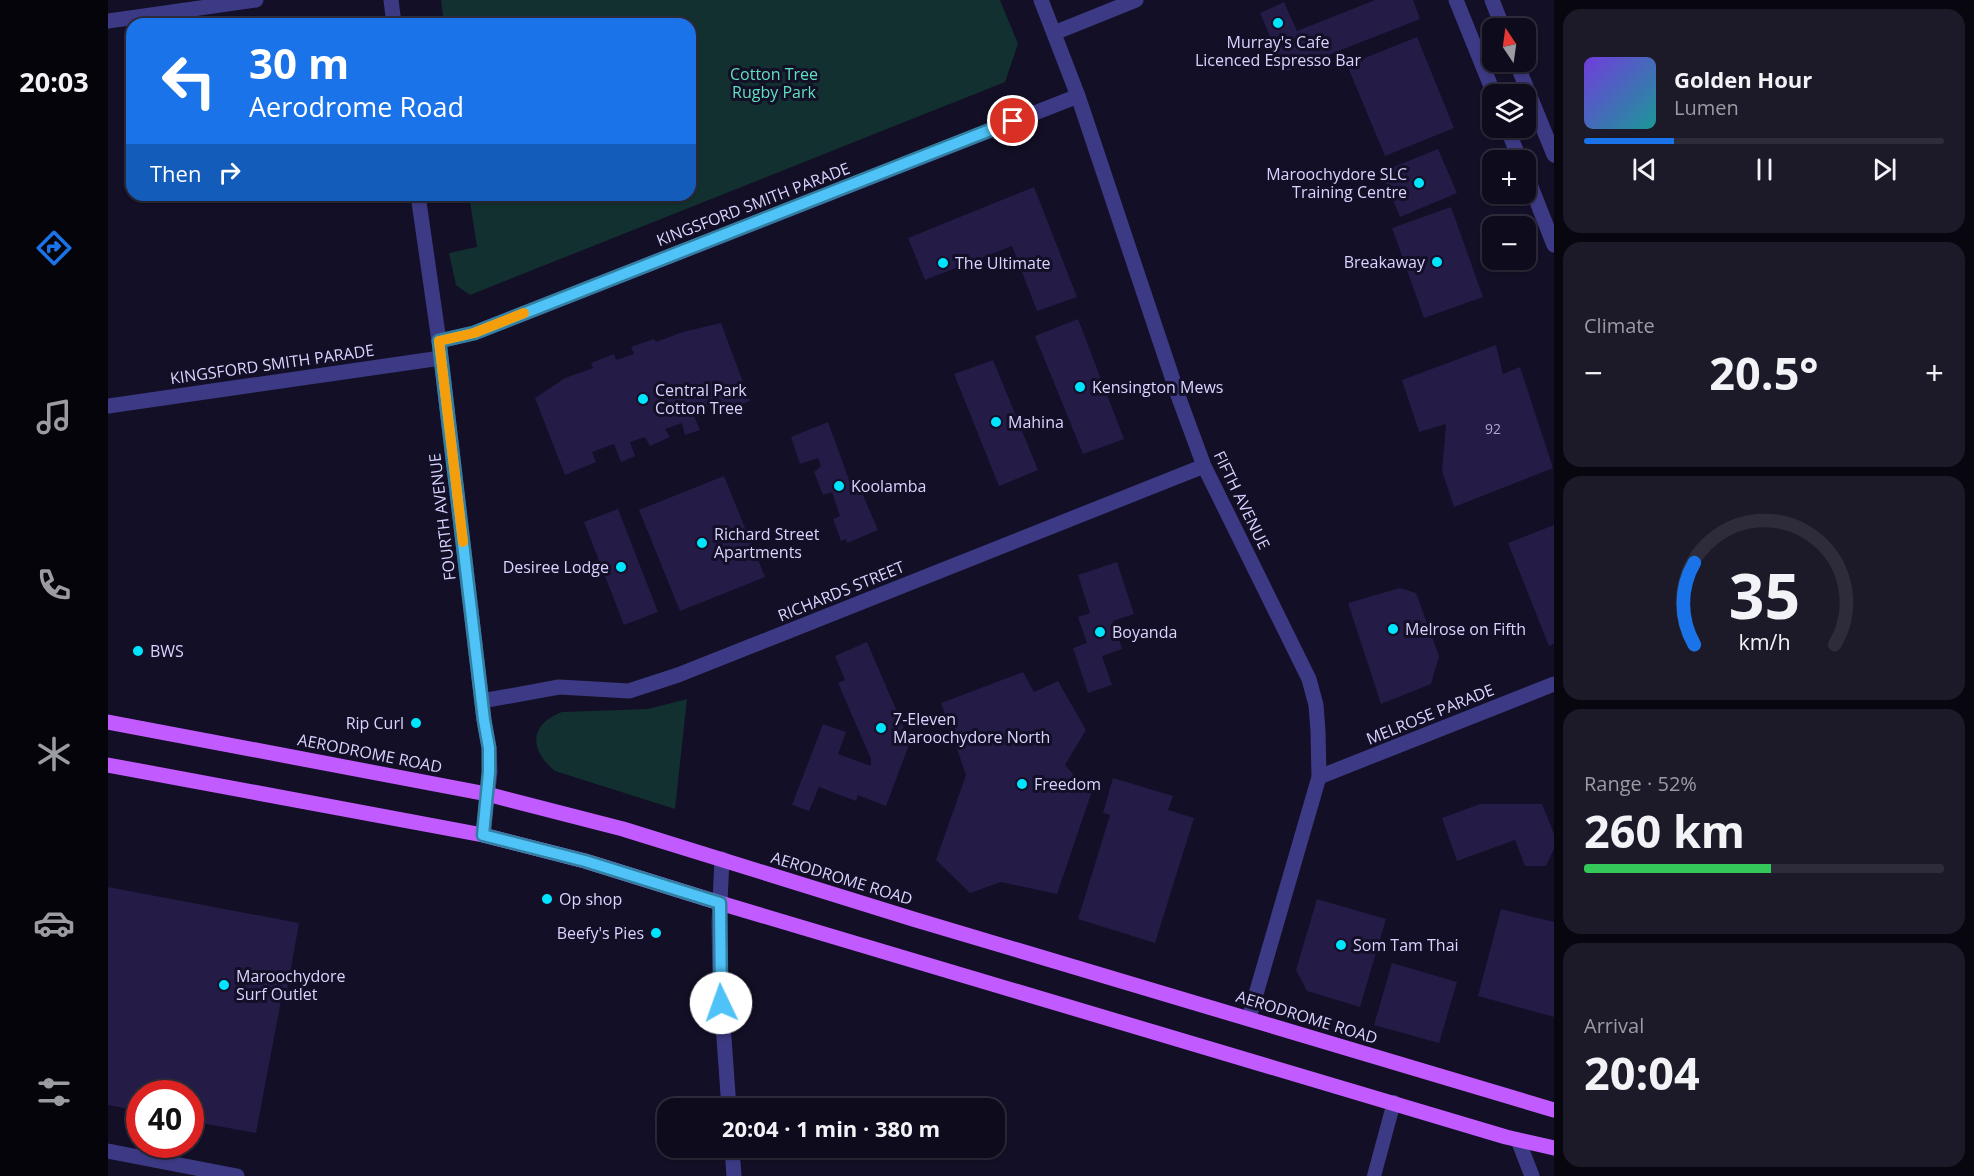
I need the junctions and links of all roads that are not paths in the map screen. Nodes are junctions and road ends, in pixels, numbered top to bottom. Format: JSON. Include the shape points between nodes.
{"nodes":[{"id":1,"x":256,"y":0,"type":"edge"},
{"id":2,"x":391,"y":0,"type":"edge"},
{"id":3,"x":1041,"y":0,"type":"edge"},
{"id":4,"x":1136,"y":0,"type":"edge"},
{"id":5,"x":1456,"y":0,"type":"edge"},
{"id":6,"x":1492,"y":0,"type":"edge"},
{"id":7,"x":126,"y":18,"type":"edge"},
{"id":8,"x":129,"y":18,"type":"edge"},
{"id":9,"x":393,"y":18,"type":"edge"},
{"id":10,"x":1499,"y":18,"type":"edge"},
{"id":11,"x":108,"y":21,"type":"edge"},
{"id":12,"x":1054,"y":33,"type":"junction"},
{"id":13,"x":1520,"y":72,"type":"edge"},
{"id":14,"x":1490,"y":84,"type":"edge"},
{"id":15,"x":1078,"y":96,"type":"junction"},
{"id":16,"x":1554,"y":155,"type":"edge"},
{"id":17,"x":1536,"y":199,"type":"edge"},
{"id":18,"x":419,"y":201,"type":"edge"},
{"id":19,"x":1554,"y":245,"type":"edge"},
{"id":20,"x":439,"y":341,"type":"junction"},
{"id":21,"x":441,"y":358,"type":"junction"},
{"id":22,"x":108,"y":406,"type":"edge"},
{"id":23,"x":1204,"y":466,"type":"junction"},
{"id":24,"x":1554,"y":684,"type":"edge"},
{"id":25,"x":482,"y":701,"type":"junction"},
{"id":26,"x":108,"y":722,"type":"edge"},
{"id":27,"x":108,"y":765,"type":"edge"},
{"id":28,"x":1318,"y":777,"type":"junction"},
{"id":29,"x":487,"y":794,"type":"junction"},
{"id":30,"x":483,"y":835,"type":"junction"},
{"id":31,"x":722,"y":859,"type":"junction"},
{"id":32,"x":720,"y":903,"type":"junction"},
{"id":33,"x":1249,"y":1018,"type":"junction"},
{"id":34,"x":728,"y":1098,"type":"edge"},
{"id":35,"x":1394,"y":1102,"type":"junction"},
{"id":36,"x":1554,"y":1110,"type":"edge"},
{"id":37,"x":1518,"y":1140,"type":"junction"},
{"id":38,"x":1554,"y":1148,"type":"edge"},
{"id":39,"x":108,"y":1151,"type":"edge"},
{"id":40,"x":733,"y":1158,"type":"edge"},
{"id":41,"x":1377,"y":1175,"type":"edge"},
{"id":42,"x":237,"y":1176,"type":"edge"},
{"id":43,"x":734,"y":1176,"type":"edge"},
{"id":44,"x":1532,"y":1176,"type":"edge"}],
"edges":[{"from":1,"to":8,"type":"street"},
{"from":2,"to":9,"type":"street"},
{"from":3,"to":12,"type":"street","name":"FIFTH AVENUE"},
{"from":4,"to":12,"type":"street"},
{"from":5,"to":14,"type":"street"},
{"from":6,"to":10,"type":"street"},
{"from":7,"to":11,"type":"street"},
{"from":12,"to":15,"type":"street","name":"FIFTH AVENUE"},
{"from":13,"to":16,"type":"street"},
{"from":15,"to":20,"type":"street","name":"KINGSFORD SMITH PARADE","via":[[474,333]]},
{"from":15,"to":23,"type":"street","name":"FIFTH AVENUE"},
{"from":17,"to":19,"type":"street"},
{"from":18,"to":20,"type":"street","name":"FOURTH AVENUE"},
{"from":20,"to":21,"type":"street","name":"FOURTH AVENUE"},
{"from":21,"to":22,"type":"street","name":"KINGSFORD SMITH PARADE"},
{"from":21,"to":25,"type":"street","name":"FOURTH AVENUE"},
{"from":23,"to":25,"type":"street","name":"RICHARDS STREET","via":[[629,691],[559,687]]},
{"from":23,"to":28,"type":"street","name":"FIFTH AVENUE","via":[[1310,679],[1316,705]]},
{"from":24,"to":28,"type":"street","name":"MELROSE PARADE"},
{"from":25,"to":29,"type":"street","name":"FOURTH AVENUE","via":[[489,748]]},
{"from":26,"to":29,"type":"main road","name":"AERODROME ROAD"},
{"from":27,"to":30,"type":"main road"},
{"from":28,"to":33,"type":"street","name":"FIFTH AVENUE"},
{"from":29,"to":30,"type":"street","name":"FOURTH AVENUE"},
{"from":29,"to":31,"type":"main road","name":"AERODROME ROAD"},
{"from":30,"to":32,"type":"main road","via":[[585,861]]},
{"from":31,"to":32,"type":"street"},
{"from":31,"to":33,"type":"main road","name":"AERODROME ROAD"},
{"from":32,"to":34,"type":"street","via":[[720,982]]},
{"from":32,"to":35,"type":"main road"},
{"from":33,"to":36,"type":"main road","name":"AERODROME ROAD"},
{"from":35,"to":37,"type":"main road"},
{"from":35,"to":41,"type":"lane"},
{"from":37,"to":38,"type":"main road"},
{"from":37,"to":44,"type":"street"},
{"from":39,"to":42,"type":"street"},
{"from":40,"to":43,"type":"street"}]}
